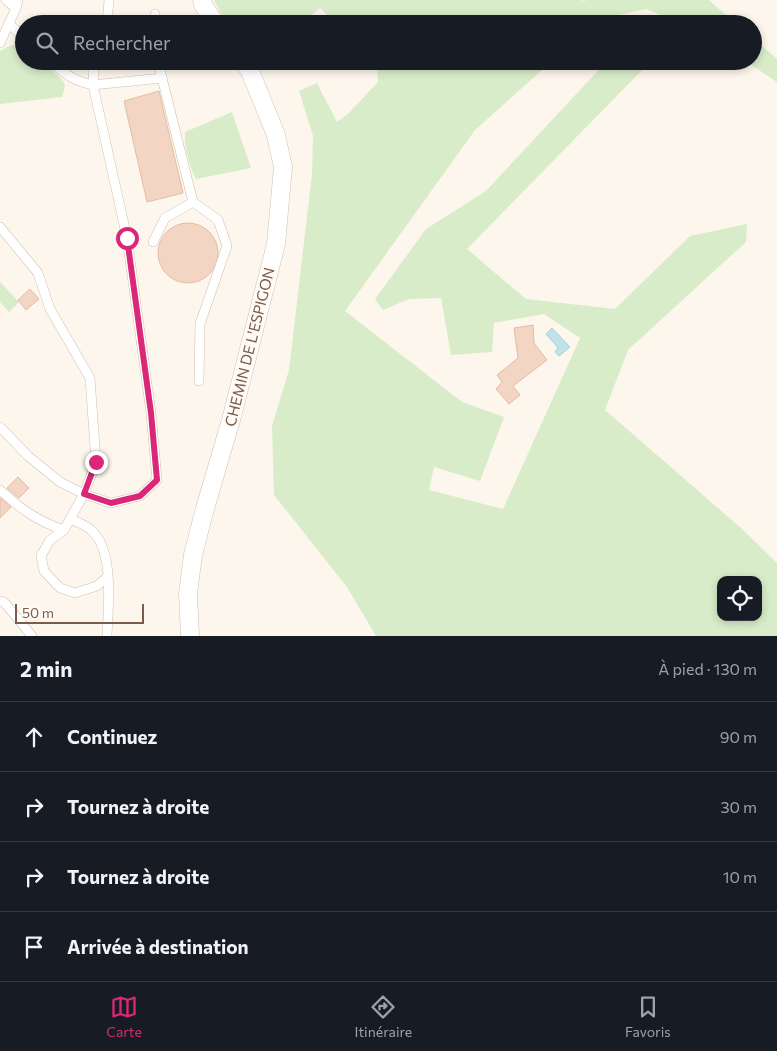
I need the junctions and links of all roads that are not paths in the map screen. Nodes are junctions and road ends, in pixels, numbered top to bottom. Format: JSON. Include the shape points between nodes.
{"nodes":[{"id":1,"x":6,"y":0,"type":"edge"},
{"id":2,"x":109,"y":0,"type":"edge"},
{"id":3,"x":202,"y":0,"type":"edge"},
{"id":4,"x":17,"y":4,"type":"edge"},
{"id":5,"x":108,"y":15,"type":"edge"},
{"id":6,"x":210,"y":15,"type":"edge"},
{"id":7,"x":9,"y":24,"type":"junction"},
{"id":8,"x":15,"y":29,"type":"edge"},
{"id":9,"x":0,"y":43,"type":"edge"},
{"id":10,"x":60,"y":70,"type":"edge"},
{"id":11,"x":94,"y":70,"type":"edge"},
{"id":12,"x":160,"y":70,"type":"edge"},
{"id":13,"x":250,"y":70,"type":"edge"},
{"id":14,"x":162,"y":78,"type":"junction"},
{"id":15,"x":93,"y":86,"type":"junction"},
{"id":16,"x":193,"y":202,"type":"junction"},
{"id":17,"x":0,"y":226,"type":"edge"},
{"id":18,"x":153,"y":242,"type":"dead end"},
{"id":19,"x":200,"y":381,"type":"dead end"},
{"id":20,"x":0,"y":427,"type":"edge"},
{"id":21,"x":0,"y":490,"type":"edge"},
{"id":22,"x":84,"y":494,"type":"junction"},
{"id":23,"x":70,"y":519,"type":"junction"},
{"id":24,"x":64,"y":530,"type":"junction"},
{"id":25,"x":107,"y":577,"type":"junction"},
{"id":26,"x":0,"y":601,"type":"edge"},
{"id":27,"x":32,"y":636,"type":"edge"},
{"id":28,"x":107,"y":636,"type":"edge"},
{"id":29,"x":190,"y":636,"type":"edge"}],
"edges":[{"from":1,"to":4,"type":"lane"},
{"from":2,"to":5,"type":"lane"},
{"from":3,"to":6,"type":"street"},
{"from":4,"to":7,"type":"lane"},
{"from":7,"to":8,"type":"lane"},
{"from":7,"to":9,"type":"lane"},
{"from":10,"to":15,"type":"lane","via":[[78,82]]},
{"from":11,"to":15,"type":"lane"},
{"from":12,"to":14,"type":"lane"},
{"from":13,"to":29,"type":"street","name":"CHEMIN DE L'ESPIGON","via":[[278,143],[283,168],[276,244],[193,555],[188,593]]},
{"from":14,"to":15,"type":"lane"},
{"from":14,"to":16,"type":"lane"},
{"from":15,"to":22,"type":"lane","via":[[127,238],[157,480],[140,496],[111,503]]},
{"from":16,"to":18,"type":"lane","via":[[165,218]]},
{"from":16,"to":19,"type":"lane","via":[[218,220],[227,246],[200,324]]},
{"from":17,"to":22,"type":"lane","via":[[38,273],[50,309],[90,378],[96,462]]},
{"from":20,"to":22,"type":"lane","via":[[60,482]]},
{"from":21,"to":24,"type":"lane","via":[[44,523]]},
{"from":22,"to":23,"type":"lane"},
{"from":23,"to":24,"type":"lane"},
{"from":23,"to":25,"type":"lane","via":[[91,530],[104,547]]},
{"from":24,"to":25,"type":"lane","via":[[50,540],[41,556],[44,571],[60,588],[75,593],[97,586]]},
{"from":25,"to":28,"type":"lane"},
{"from":26,"to":27,"type":"lane"}]}
